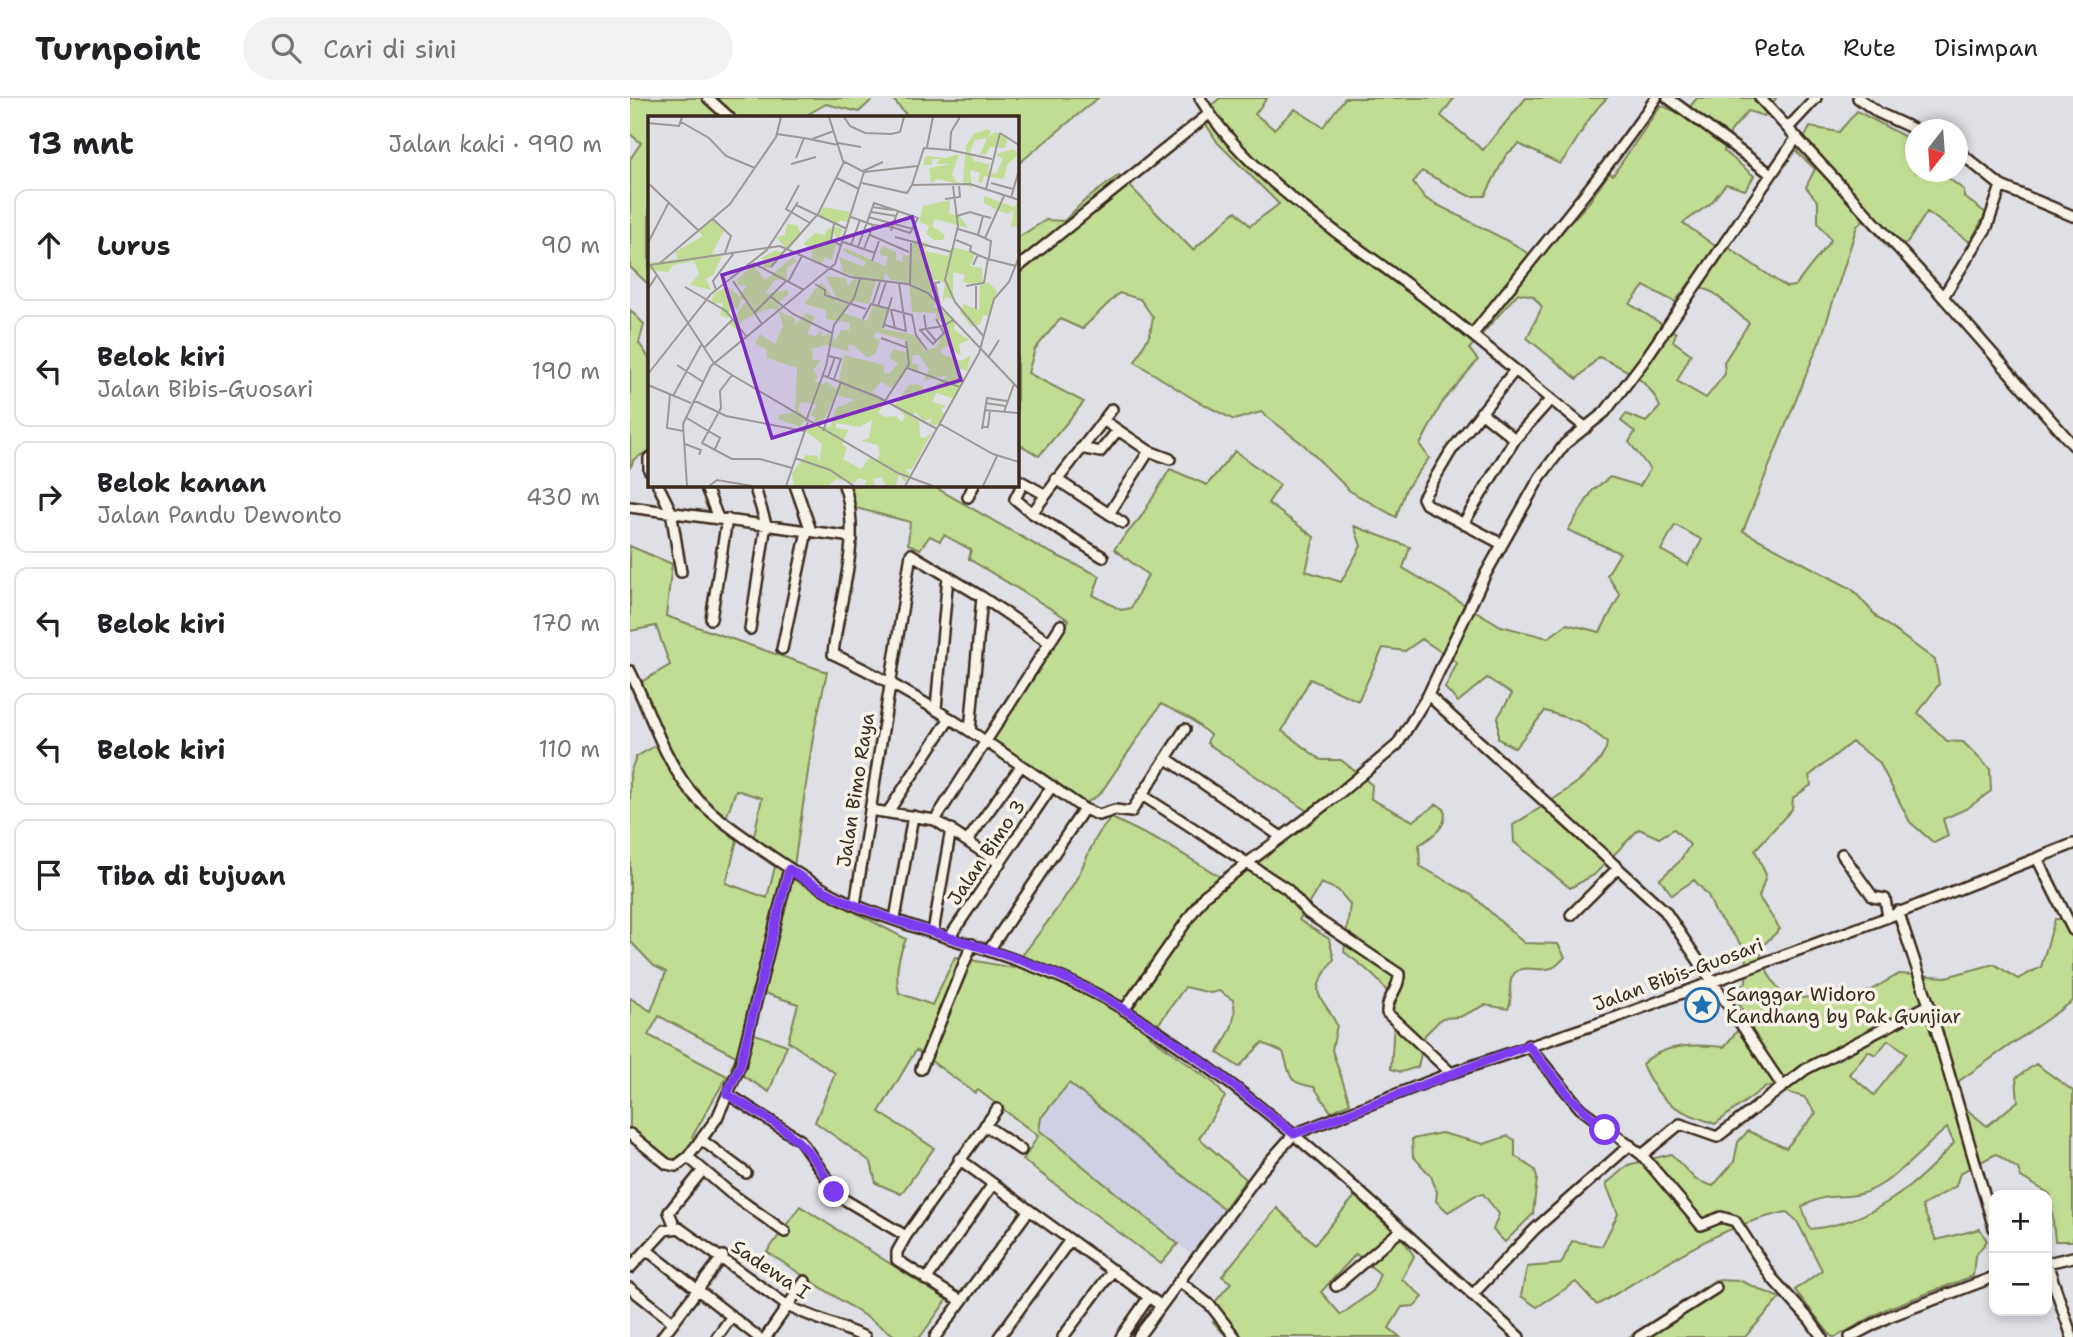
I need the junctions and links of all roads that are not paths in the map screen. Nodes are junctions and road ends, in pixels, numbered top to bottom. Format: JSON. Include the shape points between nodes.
{"nodes":[{"id":1,"x":708,"y":98,"type":"edge"},
{"id":2,"x":1200,"y":98,"type":"edge"},
{"id":3,"x":1656,"y":98,"type":"edge"},
{"id":4,"x":1668,"y":98,"type":"edge"},
{"id":5,"x":1760,"y":98,"type":"edge"},
{"id":6,"x":1816,"y":98,"type":"edge"},
{"id":7,"x":1858,"y":98,"type":"edge"},
{"id":8,"x":1209,"y":114,"type":"junction"},
{"id":9,"x":728,"y":116,"type":"edge"},
{"id":10,"x":1905,"y":125,"type":"edge"},
{"id":11,"x":1788,"y":128,"type":"junction"},
{"id":12,"x":1797,"y":137,"type":"junction"},
{"id":13,"x":1968,"y":159,"type":"edge"},
{"id":14,"x":1771,"y":174,"type":"junction"},
{"id":15,"x":2001,"y":186,"type":"junction"},
{"id":16,"x":2073,"y":216,"type":"edge"},
{"id":17,"x":1018,"y":267,"type":"edge"},
{"id":18,"x":1943,"y":297,"type":"junction"},
{"id":19,"x":1473,"y":334,"type":"junction"},
{"id":20,"x":1515,"y":370,"type":"junction"},
{"id":21,"x":1551,"y":399,"type":"junction"},
{"id":22,"x":1112,"y":409,"type":"dead end"},
{"id":23,"x":1481,"y":412,"type":"junction"},
{"id":24,"x":1103,"y":420,"type":"junction"},
{"id":25,"x":1586,"y":428,"type":"junction"},
{"id":26,"x":1117,"y":431,"type":"junction"},
{"id":27,"x":1515,"y":439,"type":"junction"},
{"id":28,"x":2073,"y":444,"type":"edge"},
{"id":29,"x":1081,"y":448,"type":"junction"},
{"id":30,"x":1149,"y":451,"type":"junction"},
{"id":31,"x":1170,"y":459,"type":"dead end"},
{"id":32,"x":1056,"y":479,"type":"junction"},
{"id":33,"x":1020,"y":481,"type":"edge"},
{"id":34,"x":658,"y":486,"type":"edge"},
{"id":35,"x":706,"y":486,"type":"edge"},
{"id":36,"x":754,"y":486,"type":"edge"},
{"id":37,"x":795,"y":486,"type":"edge"},
{"id":38,"x":844,"y":486,"type":"edge"},
{"id":39,"x":974,"y":486,"type":"edge"},
{"id":40,"x":1044,"y":494,"type":"junction"},
{"id":41,"x":968,"y":497,"type":"dead end"},
{"id":42,"x":630,"y":507,"type":"edge"},
{"id":43,"x":671,"y":512,"type":"junction"},
{"id":44,"x":1032,"y":513,"type":"junction"},
{"id":45,"x":1109,"y":514,"type":"junction"},
{"id":46,"x":722,"y":519,"type":"junction"},
{"id":47,"x":1123,"y":523,"type":"dead end"},
{"id":48,"x":766,"y":524,"type":"junction"},
{"id":49,"x":1463,"y":524,"type":"junction"},
{"id":50,"x":809,"y":531,"type":"junction"},
{"id":51,"x":852,"y":540,"type":"junction"},
{"id":52,"x":1502,"y":544,"type":"junction"},
{"id":53,"x":1103,"y":557,"type":"dead end"},
{"id":54,"x":681,"y":572,"type":"dead end"},
{"id":55,"x":948,"y":576,"type":"junction"},
{"id":56,"x":982,"y":597,"type":"junction"},
{"id":57,"x":711,"y":619,"type":"dead end"},
{"id":58,"x":1061,"y":625,"type":"dead end"},
{"id":59,"x":750,"y":629,"type":"dead end"},
{"id":60,"x":1050,"y":643,"type":"junction"},
{"id":61,"x":782,"y":649,"type":"dead end"},
{"id":62,"x":630,"y":671,"type":"edge"},
{"id":63,"x":890,"y":681,"type":"junction"},
{"id":64,"x":1429,"y":695,"type":"junction"},
{"id":65,"x":936,"y":708,"type":"junction"},
{"id":66,"x":950,"y":719,"type":"junction"},
{"id":67,"x":1185,"y":729,"type":"dead end"},
{"id":68,"x":970,"y":731,"type":"junction"},
{"id":69,"x":984,"y":740,"type":"junction"},
{"id":70,"x":1166,"y":758,"type":"junction"},
{"id":71,"x":1021,"y":766,"type":"junction"},
{"id":72,"x":1052,"y":786,"type":"junction"},
{"id":73,"x":1142,"y":795,"type":"junction"},
{"id":74,"x":1084,"y":809,"type":"junction"},
{"id":75,"x":870,"y":810,"type":"junction"},
{"id":76,"x":888,"y":813,"type":"junction"},
{"id":77,"x":914,"y":816,"type":"junction"},
{"id":78,"x":935,"y":820,"type":"junction"},
{"id":79,"x":951,"y":829,"type":"junction"},
{"id":80,"x":1280,"y":836,"type":"junction"},
{"id":81,"x":968,"y":840,"type":"junction"},
{"id":82,"x":2073,"y":844,"type":"edge"},
{"id":83,"x":1842,"y":854,"type":"dead end"},
{"id":84,"x":2037,"y":858,"type":"junction"},
{"id":85,"x":999,"y":863,"type":"junction"},
{"id":86,"x":1246,"y":863,"type":"junction"},
{"id":87,"x":1618,"y":868,"type":"junction"},
{"id":88,"x":789,"y":869,"type":"junction"},
{"id":89,"x":855,"y":905,"type":"junction"},
{"id":90,"x":1898,"y":911,"type":"junction"},
{"id":91,"x":1571,"y":915,"type":"dead end"},
{"id":92,"x":1888,"y":917,"type":"junction"},
{"id":93,"x":895,"y":919,"type":"junction"},
{"id":94,"x":2073,"y":930,"type":"edge"},
{"id":95,"x":933,"y":932,"type":"junction"},
{"id":96,"x":948,"y":938,"type":"junction"},
{"id":97,"x":972,"y":944,"type":"junction"},
{"id":98,"x":989,"y":950,"type":"junction"},
{"id":99,"x":1711,"y":981,"type":"junction"},
{"id":100,"x":1930,"y":1005,"type":"junction"},
{"id":101,"x":1124,"y":1010,"type":"junction"},
{"id":102,"x":1528,"y":1045,"type":"junction"},
{"id":103,"x":920,"y":1069,"type":"dead end"},
{"id":104,"x":1451,"y":1073,"type":"junction"},
{"id":105,"x":1783,"y":1087,"type":"junction"},
{"id":106,"x":727,"y":1094,"type":"junction"},
{"id":107,"x":997,"y":1109,"type":"dead end"},
{"id":108,"x":985,"y":1125,"type":"junction"},
{"id":109,"x":630,"y":1134,"type":"edge"},
{"id":110,"x":1294,"y":1134,"type":"junction"},
{"id":111,"x":703,"y":1141,"type":"junction"},
{"id":112,"x":1630,"y":1145,"type":"junction"},
{"id":113,"x":1021,"y":1150,"type":"dead end"},
{"id":114,"x":1642,"y":1155,"type":"junction"},
{"id":115,"x":688,"y":1157,"type":"junction"},
{"id":116,"x":959,"y":1159,"type":"junction"},
{"id":117,"x":703,"y":1170,"type":"junction"},
{"id":118,"x":746,"y":1173,"type":"dead end"},
{"id":119,"x":993,"y":1184,"type":"junction"},
{"id":120,"x":1029,"y":1210,"type":"junction"},
{"id":121,"x":1989,"y":1211,"type":"edge"},
{"id":122,"x":675,"y":1227,"type":"junction"},
{"id":123,"x":1401,"y":1230,"type":"junction"},
{"id":124,"x":785,"y":1231,"type":"dead end"},
{"id":125,"x":906,"y":1236,"type":"junction"},
{"id":126,"x":1070,"y":1240,"type":"junction"},
{"id":127,"x":648,"y":1251,"type":"junction"},
{"id":128,"x":723,"y":1256,"type":"junction"},
{"id":129,"x":2073,"y":1256,"type":"edge"},
{"id":130,"x":630,"y":1268,"type":"edge"},
{"id":131,"x":1113,"y":1270,"type":"junction"},
{"id":132,"x":1989,"y":1279,"type":"edge"},
{"id":133,"x":926,"y":1280,"type":"junction"},
{"id":134,"x":805,"y":1281,"type":"dead end"},
{"id":135,"x":1179,"y":1281,"type":"junction"},
{"id":136,"x":1336,"y":1286,"type":"dead end"},
{"id":137,"x":630,"y":1288,"type":"edge"},
{"id":138,"x":1716,"y":1288,"type":"dead end"},
{"id":139,"x":698,"y":1290,"type":"junction"},
{"id":140,"x":1472,"y":1295,"type":"junction"},
{"id":141,"x":1149,"y":1297,"type":"junction"},
{"id":142,"x":961,"y":1301,"type":"junction"},
{"id":143,"x":1160,"y":1305,"type":"junction"},
{"id":144,"x":789,"y":1307,"type":"junction"},
{"id":145,"x":732,"y":1316,"type":"junction"},
{"id":146,"x":673,"y":1322,"type":"junction"},
{"id":147,"x":662,"y":1337,"type":"edge"},
{"id":148,"x":717,"y":1337,"type":"edge"},
{"id":149,"x":758,"y":1337,"type":"edge"},
{"id":150,"x":766,"y":1337,"type":"edge"},
{"id":151,"x":865,"y":1337,"type":"edge"},
{"id":152,"x":935,"y":1337,"type":"edge"},
{"id":153,"x":999,"y":1337,"type":"edge"},
{"id":154,"x":1063,"y":1337,"type":"edge"},
{"id":155,"x":1121,"y":1337,"type":"edge"},
{"id":156,"x":1138,"y":1337,"type":"edge"},
{"id":157,"x":1235,"y":1337,"type":"edge"},
{"id":158,"x":1519,"y":1337,"type":"edge"},
{"id":159,"x":1639,"y":1337,"type":"edge"},
{"id":160,"x":1822,"y":1337,"type":"edge"},
{"id":161,"x":1850,"y":1337,"type":"edge"},
{"id":162,"x":2072,"y":1337,"type":"edge"}],
"edges":[{"from":1,"to":9,"type":"street"},
{"from":2,"to":8,"type":"street"},
{"from":3,"to":19,"type":"street","via":[[1608,168],[1566,214]]},
{"from":4,"to":14,"type":"street"},
{"from":5,"to":11,"type":"street"},
{"from":6,"to":11,"type":"street"},
{"from":7,"to":10,"type":"street"},
{"from":8,"to":17,"type":"street"},
{"from":8,"to":19,"type":"street","via":[[1235,146],[1284,189]]},
{"from":11,"to":12,"type":"street"},
{"from":12,"to":14,"type":"street"},
{"from":12,"to":18,"type":"street"},
{"from":13,"to":15,"type":"street"},
{"from":14,"to":25,"type":"street","via":[[1644,361],[1605,412]]},
{"from":15,"to":16,"type":"street"},
{"from":15,"to":18,"type":"street","via":[[1987,227]]},
{"from":18,"to":28,"type":"street"},
{"from":19,"to":20,"type":"street"},
{"from":20,"to":21,"type":"street"},
{"from":20,"to":23,"type":"street"},
{"from":21,"to":25,"type":"street"},
{"from":21,"to":27,"type":"street"},
{"from":22,"to":24,"type":"street"},
{"from":23,"to":27,"type":"street"},
{"from":23,"to":49,"type":"street","via":[[1423,498]]},
{"from":24,"to":26,"type":"street"},
{"from":24,"to":29,"type":"street"},
{"from":25,"to":52,"type":"street","via":[[1553,459]]},
{"from":26,"to":29,"type":"street","via":[[1100,452]]},
{"from":26,"to":30,"type":"street"},
{"from":27,"to":49,"type":"street"},
{"from":29,"to":32,"type":"street"},
{"from":30,"to":31,"type":"street"},
{"from":30,"to":45,"type":"street"},
{"from":32,"to":40,"type":"street"},
{"from":32,"to":45,"type":"street"},
{"from":33,"to":40,"type":"street"},
{"from":33,"to":44,"type":"street","via":[[1015,499]]},
{"from":34,"to":43,"type":"street"},
{"from":35,"to":46,"type":"street"},
{"from":36,"to":48,"type":"street"},
{"from":37,"to":50,"type":"street"},
{"from":38,"to":51,"type":"street","via":[[852,507]]},
{"from":39,"to":41,"type":"street"},
{"from":40,"to":44,"type":"street"},
{"from":42,"to":43,"type":"street"},
{"from":43,"to":46,"type":"street"},
{"from":43,"to":54,"type":"street"},
{"from":44,"to":53,"type":"street"},
{"from":45,"to":47,"type":"street"},
{"from":46,"to":48,"type":"street"},
{"from":46,"to":57,"type":"street"},
{"from":48,"to":50,"type":"street"},
{"from":48,"to":59,"type":"street"},
{"from":49,"to":52,"type":"street"},
{"from":50,"to":51,"type":"street"},
{"from":50,"to":61,"type":"street"},
{"from":51,"to":63,"type":"street","via":[[834,654]]},
{"from":52,"to":64,"type":"street"},
{"from":55,"to":56,"type":"street"},
{"from":55,"to":63,"type":"street","name":"Jalan Bimo Raya","via":[[911,554]]},
{"from":55,"to":65,"type":"street"},
{"from":56,"to":60,"type":"street"},
{"from":56,"to":68,"type":"street"},
{"from":58,"to":60,"type":"street"},
{"from":60,"to":69,"type":"street"},
{"from":62,"to":88,"type":"street","via":[[686,785],[714,814]]},
{"from":63,"to":65,"type":"street"},
{"from":63,"to":75,"type":"street","name":"Jalan Bimo Raya"},
{"from":64,"to":80,"type":"street","via":[[1404,736],[1382,760]]},
{"from":64,"to":87,"type":"street"},
{"from":65,"to":66,"type":"street"},
{"from":66,"to":68,"type":"street"},
{"from":66,"to":76,"type":"street"},
{"from":67,"to":70,"type":"street"},
{"from":68,"to":69,"type":"street"},
{"from":69,"to":71,"type":"street"},
{"from":69,"to":78,"type":"street"},
{"from":70,"to":73,"type":"street"},
{"from":70,"to":80,"type":"street"},
{"from":71,"to":72,"type":"street"},
{"from":71,"to":81,"type":"street"},
{"from":72,"to":74,"type":"street"},
{"from":72,"to":85,"type":"street","name":"Jalan Bimo 3"},
{"from":73,"to":74,"type":"street","via":[[1129,813],[1115,810],[1099,815]]},
{"from":73,"to":86,"type":"street"},
{"from":74,"to":98,"type":"street"},
{"from":75,"to":76,"type":"street"},
{"from":75,"to":89,"type":"street","name":"Jalan Bimo Raya"},
{"from":76,"to":77,"type":"street"},
{"from":77,"to":78,"type":"street"},
{"from":77,"to":93,"type":"street"},
{"from":78,"to":79,"type":"street"},
{"from":79,"to":81,"type":"street"},
{"from":79,"to":95,"type":"street"},
{"from":80,"to":86,"type":"street"},
{"from":81,"to":85,"type":"street"},
{"from":82,"to":84,"type":"street","name":"Jalan Bibis-Guosari"},
{"from":83,"to":92,"type":"street","via":[[1873,897],[1885,899]]},
{"from":84,"to":90,"type":"street","name":"Jalan Bibis-Guosari"},
{"from":84,"to":94,"type":"street"},
{"from":85,"to":96,"type":"street","name":"Jalan Bimo 3"},
{"from":86,"to":101,"type":"street","via":[[1198,903]]},
{"from":86,"to":104,"type":"street","via":[[1293,894],[1308,913],[1399,974],[1387,1013]]},
{"from":87,"to":91,"type":"street"},
{"from":87,"to":99,"type":"street","via":[[1665,911]]},
{"from":88,"to":89,"type":"street"},
{"from":88,"to":106,"type":"street","via":[[740,1066]]},
{"from":89,"to":93,"type":"street"},
{"from":90,"to":92,"type":"street","name":"Jalan Bibis-Guosari"},
{"from":90,"to":100,"type":"street"},
{"from":92,"to":99,"type":"street","name":"Jalan Bibis-Guosari"},
{"from":93,"to":95,"type":"street"},
{"from":95,"to":96,"type":"street"},
{"from":96,"to":97,"type":"street"},
{"from":97,"to":98,"type":"street"},
{"from":97,"to":103,"type":"street"},
{"from":98,"to":101,"type":"street","via":[[1079,984]]},
{"from":99,"to":102,"type":"street","name":"Jalan Bibis-Guosari"},
{"from":99,"to":105,"type":"street"},
{"from":100,"to":105,"type":"street","via":[[1806,1069]]},
{"from":100,"to":121,"type":"street"},
{"from":101,"to":110,"type":"street","via":[[1210,1068]]},
{"from":102,"to":104,"type":"street","name":"Jalan Bibis-Guosari"},
{"from":102,"to":112,"type":"street","via":[[1580,1108]]},
{"from":104,"to":110,"type":"street","name":"Jalan Bibis-Guosari"},
{"from":105,"to":114,"type":"street","via":[[1717,1137],[1680,1124]]},
{"from":106,"to":111,"type":"street"},
{"from":106,"to":125,"type":"street","via":[[800,1140],[840,1198]]},
{"from":107,"to":108,"type":"street"},
{"from":108,"to":113,"type":"street"},
{"from":108,"to":116,"type":"street"},
{"from":109,"to":115,"type":"street","via":[[667,1164],[676,1166]]},
{"from":110,"to":123,"type":"street"},
{"from":110,"to":135,"type":"street"},
{"from":111,"to":115,"type":"street"},
{"from":111,"to":118,"type":"street"},
{"from":112,"to":114,"type":"street"},
{"from":112,"to":140,"type":"street","via":[[1535,1229]]},
{"from":114,"to":160,"type":"street","via":[[1701,1225],[1721,1217],[1735,1221],[1772,1278]]},
{"from":115,"to":117,"type":"street"},
{"from":116,"to":119,"type":"street"},
{"from":116,"to":125,"type":"street"},
{"from":117,"to":122,"type":"street","via":[[669,1212]]},
{"from":117,"to":124,"type":"street"},
{"from":119,"to":120,"type":"street"},
{"from":119,"to":133,"type":"street"},
{"from":120,"to":126,"type":"street"},
{"from":120,"to":142,"type":"street"},
{"from":122,"to":127,"type":"street","via":[[662,1232]]},
{"from":122,"to":128,"type":"street","name":"Sadewa I"},
{"from":123,"to":136,"type":"street"},
{"from":123,"to":140,"type":"street"},
{"from":125,"to":133,"type":"street","via":[[895,1258]]},
{"from":126,"to":131,"type":"street"},
{"from":126,"to":153,"type":"street"},
{"from":127,"to":130,"type":"street"},
{"from":127,"to":139,"type":"street"},
{"from":128,"to":139,"type":"street"},
{"from":128,"to":144,"type":"street","name":"Sadewa I"},
{"from":129,"to":162,"type":"street","via":[[2047,1263]]},
{"from":131,"to":141,"type":"street"},
{"from":131,"to":154,"type":"street"},
{"from":132,"to":161,"type":"street","via":[[1888,1317]]},
{"from":133,"to":142,"type":"street"},
{"from":134,"to":144,"type":"street"},
{"from":135,"to":143,"type":"street"},
{"from":135,"to":157,"type":"street","via":[[1211,1306]]},
{"from":137,"to":146,"type":"street"},
{"from":138,"to":159,"type":"street"},
{"from":139,"to":145,"type":"street"},
{"from":139,"to":146,"type":"street"},
{"from":140,"to":158,"type":"street"},
{"from":141,"to":143,"type":"street"},
{"from":141,"to":155,"type":"street"},
{"from":142,"to":152,"type":"street"},
{"from":143,"to":156,"type":"street"},
{"from":144,"to":150,"type":"street"},
{"from":144,"to":151,"type":"street","name":"Sadewa I"},
{"from":145,"to":148,"type":"street"},
{"from":145,"to":149,"type":"street"},
{"from":146,"to":147,"type":"street"}]}
